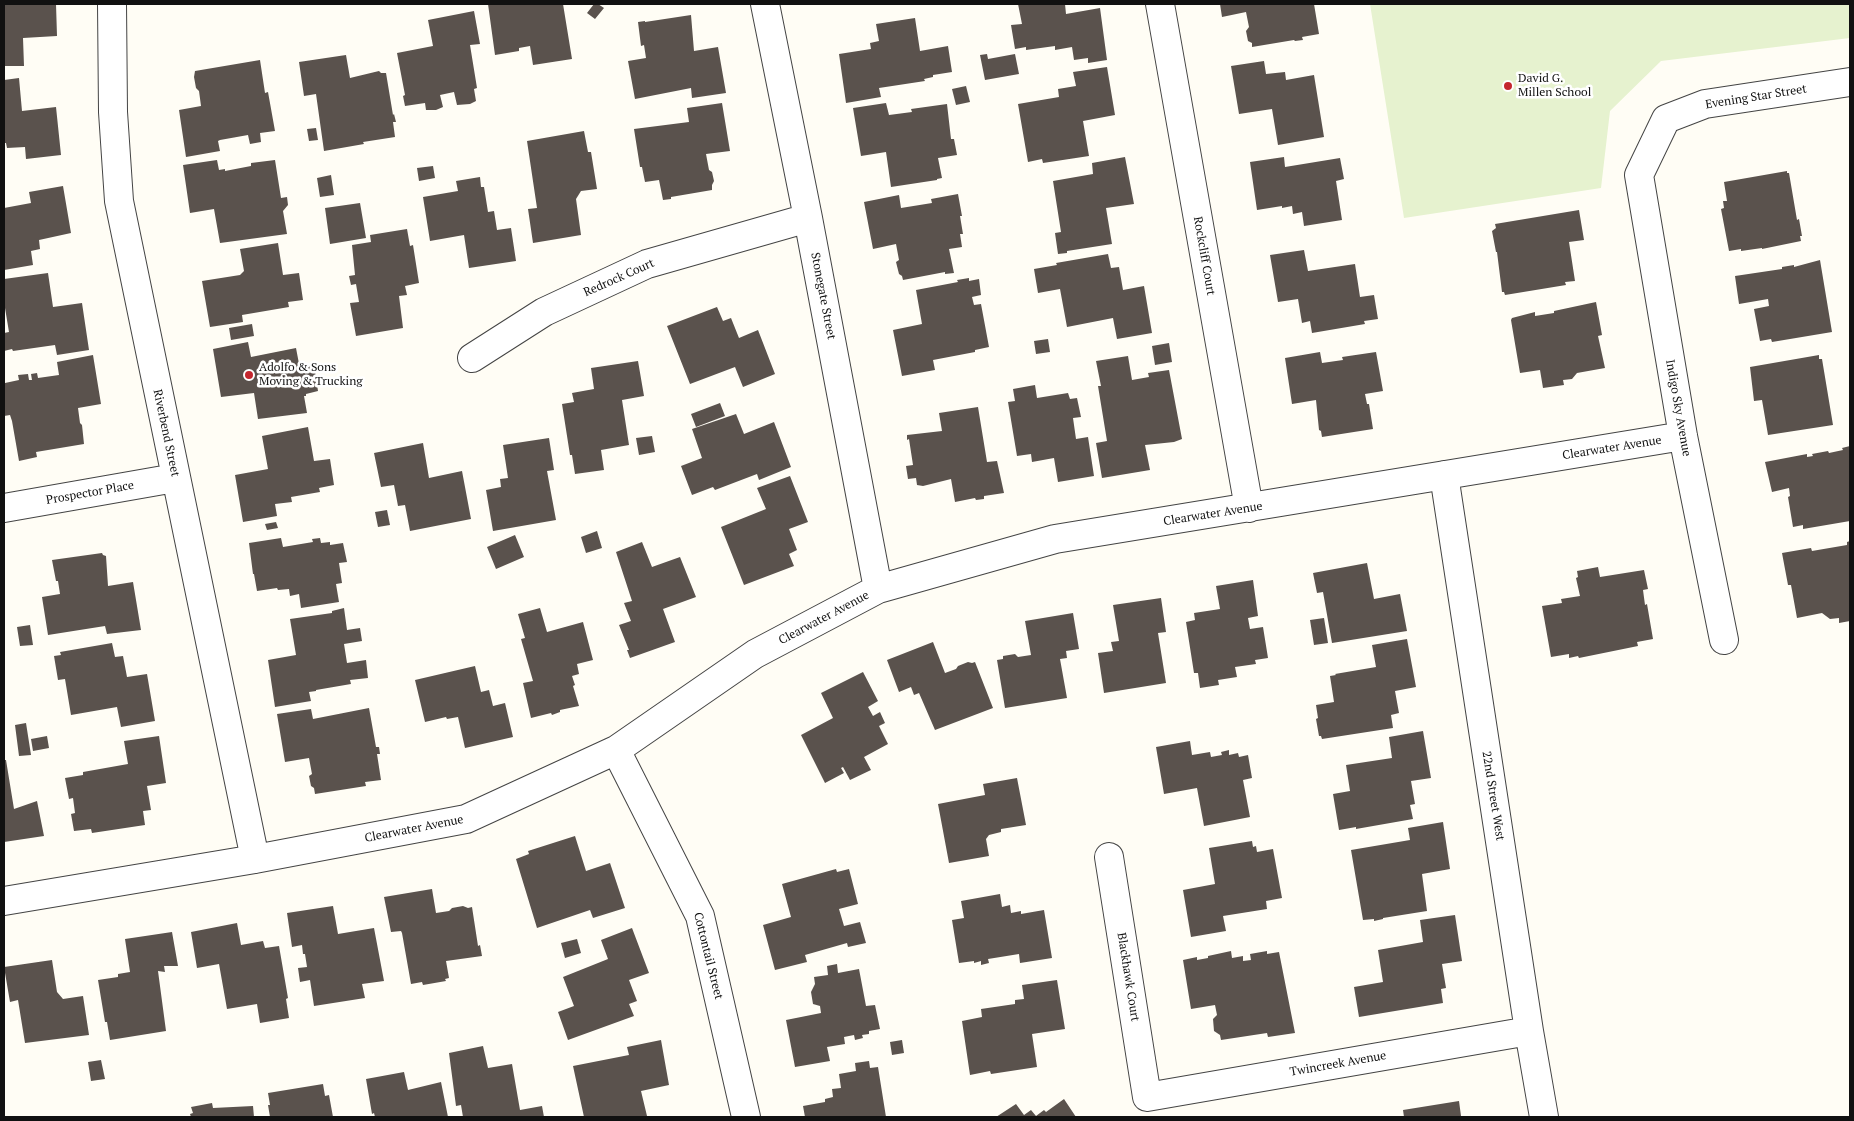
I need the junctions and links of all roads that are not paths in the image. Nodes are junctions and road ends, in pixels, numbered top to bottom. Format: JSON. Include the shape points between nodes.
{"nodes":[{"id":1,"x":113,"y":4,"type":"edge"},
{"id":2,"x":765,"y":4,"type":"edge"},
{"id":3,"x":1160,"y":4,"type":"edge"},
{"id":4,"x":1850,"y":82,"type":"edge"},
{"id":5,"x":1638,"y":175,"type":"joint"},
{"id":6,"x":808,"y":218,"type":"junction"},
{"id":7,"x":472,"y":358,"type":"dead end"},
{"id":8,"x":1683,"y":436,"type":"junction"},
{"id":9,"x":1444,"y":474,"type":"junction"},
{"id":10,"x":175,"y":478,"type":"junction"},
{"id":11,"x":4,"y":508,"type":"edge"},
{"id":12,"x":1248,"y":508,"type":"junction"},
{"id":13,"x":878,"y":589,"type":"junction"},
{"id":14,"x":1724,"y":640,"type":"dead end"},
{"id":15,"x":616,"y":750,"type":"junction"},
{"id":16,"x":1109,"y":857,"type":"dead end"},
{"id":17,"x":255,"y":859,"type":"junction"},
{"id":18,"x":4,"y":901,"type":"edge"},
{"id":19,"x":1529,"y":1031,"type":"junction"},
{"id":20,"x":1147,"y":1097,"type":"joint"},
{"id":21,"x":746,"y":1117,"type":"edge"},
{"id":22,"x":1544,"y":1117,"type":"edge"}],
"edges":[{"from":1,"to":10,"type":"street","name":"Riverbend Street","via":[[112,112],[119,201]]},
{"from":2,"to":6,"type":"street","name":"Stonegate Street"},
{"from":3,"to":12,"type":"street","name":"Rockcliff Court"},
{"from":4,"to":5,"type":"street","name":"Evening Star Street","via":[[1705,104],[1666,119]]},
{"from":5,"to":8,"type":"street","name":"Indigo Sky Avenue"},
{"from":6,"to":7,"type":"street","name":"Redrock Court","via":[[647,264],[544,312]]},
{"from":6,"to":13,"type":"street","name":"Stonegate Street"},
{"from":8,"to":9,"type":"street","name":"Clearwater Avenue"},
{"from":8,"to":14,"type":"street","name":"Indigo Sky Avenue"},
{"from":9,"to":12,"type":"street","name":"Clearwater Avenue"},
{"from":9,"to":19,"type":"street","name":"22nd Street West"},
{"from":10,"to":11,"type":"street","name":"Prospector Place"},
{"from":10,"to":17,"type":"street","name":"Riverbend Street"},
{"from":12,"to":13,"type":"street","name":"Clearwater Avenue","via":[[1055,539]]},
{"from":13,"to":15,"type":"street","name":"Clearwater Avenue","via":[[755,654]]},
{"from":15,"to":17,"type":"street","name":"Clearwater Avenue","via":[[466,819]]},
{"from":15,"to":21,"type":"street","name":"Cottontail Street","via":[[700,916]]},
{"from":16,"to":20,"type":"street","name":"Blackhawk Court"},
{"from":17,"to":18,"type":"street","name":"Clearwater Avenue"},
{"from":19,"to":20,"type":"street","name":"Twincreek Avenue"},
{"from":19,"to":22,"type":"street","name":"22nd Street West"}]}
